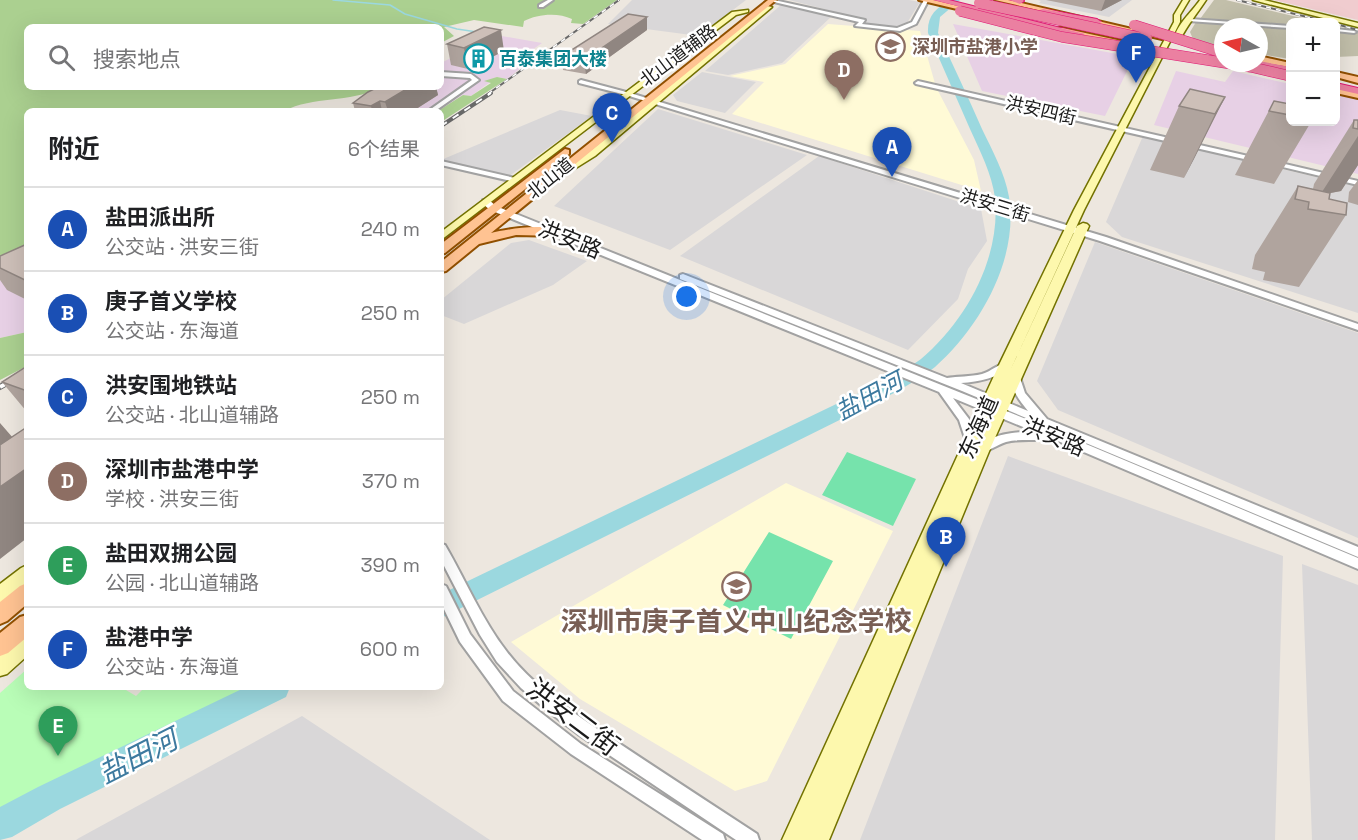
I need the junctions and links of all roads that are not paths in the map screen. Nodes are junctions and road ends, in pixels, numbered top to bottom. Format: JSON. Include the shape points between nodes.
{"nodes":[{"id":1,"x":551,"y":0,"type":"edge"},
{"id":2,"x":760,"y":0,"type":"edge"},
{"id":3,"x":986,"y":0,"type":"edge"},
{"id":4,"x":999,"y":0,"type":"edge"},
{"id":5,"x":1186,"y":0,"type":"edge"},
{"id":6,"x":1194,"y":0,"type":"edge"},
{"id":7,"x":1203,"y":0,"type":"edge"},
{"id":8,"x":1256,"y":0,"type":"edge"},
{"id":9,"x":1265,"y":0,"type":"edge"},
{"id":10,"x":928,"y":1,"type":"edge"},
{"id":11,"x":1017,"y":1,"type":"edge"},
{"id":12,"x":774,"y":2,"type":"edge"},
{"id":13,"x":541,"y":6,"type":"dead end"},
{"id":14,"x":959,"y":6,"type":"edge"},
{"id":15,"x":749,"y":14,"type":"junction"},
{"id":16,"x":1183,"y":21,"type":"junction"},
{"id":17,"x":1097,"y":22,"type":"junction"},
{"id":18,"x":1357,"y":26,"type":"edge"},
{"id":19,"x":1286,"y":27,"type":"edge"},
{"id":20,"x":1340,"y":29,"type":"edge"},
{"id":21,"x":1080,"y":34,"type":"junction"},
{"id":22,"x":1172,"y":39,"type":"junction"},
{"id":23,"x":724,"y":42,"type":"junction"},
{"id":24,"x":1214,"y":51,"type":"edge"},
{"id":25,"x":1214,"y":51,"type":"edge"},
{"id":26,"x":1165,"y":52,"type":"junction"},
{"id":27,"x":1214,"y":52,"type":"edge"},
{"id":28,"x":1214,"y":57,"type":"edge"},
{"id":29,"x":1214,"y":59,"type":"edge"},
{"id":30,"x":1214,"y":60,"type":"edge"},
{"id":31,"x":1268,"y":64,"type":"edge"},
{"id":32,"x":1268,"y":65,"type":"edge"},
{"id":33,"x":1286,"y":65,"type":"edge"},
{"id":34,"x":1268,"y":67,"type":"edge"},
{"id":35,"x":1286,"y":69,"type":"edge"},
{"id":36,"x":1268,"y":72,"type":"edge"},
{"id":37,"x":444,"y":74,"type":"edge"},
{"id":38,"x":1286,"y":75,"type":"edge"},
{"id":39,"x":1340,"y":75,"type":"edge"},
{"id":40,"x":1286,"y":76,"type":"edge"},
{"id":41,"x":1286,"y":76,"type":"edge"},
{"id":42,"x":1358,"y":78,"type":"edge"},
{"id":43,"x":581,"y":82,"type":"dead end"},
{"id":44,"x":1340,"y":82,"type":"edge"},
{"id":45,"x":918,"y":83,"type":"dead end"},
{"id":46,"x":1340,"y":88,"type":"edge"},
{"id":47,"x":1357,"y":91,"type":"edge"},
{"id":48,"x":645,"y":98,"type":"junction"},
{"id":49,"x":435,"y":108,"type":"edge"},
{"id":50,"x":1127,"y":127,"type":"junction"},
{"id":51,"x":444,"y":164,"type":"edge"},
{"id":52,"x":515,"y":180,"type":"junction"},
{"id":53,"x":1358,"y":182,"type":"edge"},
{"id":54,"x":499,"y":207,"type":"junction"},
{"id":55,"x":1076,"y":228,"type":"junction"},
{"id":56,"x":555,"y":233,"type":"junction"},
{"id":57,"x":444,"y":235,"type":"edge"},
{"id":58,"x":467,"y":246,"type":"junction"},
{"id":59,"x":444,"y":248,"type":"edge"},
{"id":60,"x":444,"y":265,"type":"edge"},
{"id":61,"x":1358,"y":321,"type":"edge"},
{"id":62,"x":1358,"y":327,"type":"edge"},
{"id":63,"x":1011,"y":370,"type":"junction"},
{"id":64,"x":929,"y":379,"type":"junction"},
{"id":65,"x":994,"y":406,"type":"junction"},
{"id":66,"x":1050,"y":424,"type":"junction"},
{"id":67,"x":1062,"y":439,"type":"junction"},
{"id":68,"x":977,"y":445,"type":"junction"},
{"id":69,"x":1358,"y":552,"type":"edge"},
{"id":70,"x":444,"y":554,"type":"edge"},
{"id":71,"x":1358,"y":564,"type":"edge"},
{"id":72,"x":24,"y":575,"type":"edge"},
{"id":73,"x":0,"y":595,"type":"edge"},
{"id":74,"x":24,"y":595,"type":"edge"},
{"id":75,"x":444,"y":596,"type":"edge"},
{"id":76,"x":0,"y":615,"type":"edge"},
{"id":77,"x":24,"y":626,"type":"edge"},
{"id":78,"x":0,"y":646,"type":"edge"},
{"id":79,"x":24,"y":647,"type":"edge"},
{"id":80,"x":0,"y":667,"type":"edge"},
{"id":81,"x":717,"y":840,"type":"edge"},
{"id":82,"x":751,"y":840,"type":"edge"},
{"id":83,"x":794,"y":840,"type":"edge"},
{"id":84,"x":817,"y":840,"type":"edge"}],
"edges":[{"from":1,"to":13,"type":"street"},
{"from":2,"to":15,"type":"main road","name":"北山道"},
{"from":3,"to":17,"type":"highway"},
{"from":4,"to":17,"type":"main road"},
{"from":5,"to":16,"type":"street","name":"东海道","via":[[1178,14]]},
{"from":6,"to":16,"type":"street","name":"东海道"},
{"from":7,"to":16,"type":"street","name":"东海道"},
{"from":8,"to":18,"type":"street"},
{"from":9,"to":18,"type":"street"},
{"from":10,"to":12,"type":"street","via":[[914,23],[898,30],[857,25],[863,21]]},
{"from":10,"to":14,"type":"highway"},
{"from":10,"to":21,"type":"highway","via":[[980,9]]},
{"from":11,"to":24,"type":"highway","bridge":true,"via":[[1131,25]]},
{"from":12,"to":15,"type":"main road"},
{"from":12,"to":23,"type":"street","name":"北山道辅路"},
{"from":14,"to":21,"type":"main road"},
{"from":14,"to":27,"type":"highway","bridge":true},
{"from":14,"to":28,"type":"highway","bridge":true,"via":[[1062,37]]},
{"from":14,"to":29,"type":"highway","bridge":true},
{"from":15,"to":23,"type":"main road","name":"北山道"},
{"from":15,"to":48,"type":"street","name":"北山道辅路","via":[[734,13]]},
{"from":16,"to":19,"type":"street"},
{"from":16,"to":22,"type":"street","name":"东海道"},
{"from":17,"to":22,"type":"main road"},
{"from":18,"to":20,"type":"street"},
{"from":21,"to":26,"type":"main road"},
{"from":22,"to":25,"type":"main road"},
{"from":22,"to":26,"type":"street","name":"东海道"},
{"from":23,"to":48,"type":"main road","name":"北山道"},
{"from":26,"to":30,"type":"main road"},
{"from":26,"to":40,"type":"main road"},
{"from":26,"to":50,"type":"street","name":"东海道"},
{"from":31,"to":33,"type":"main road"},
{"from":32,"to":35,"type":"highway"},
{"from":34,"to":38,"type":"highway","bridge":true},
{"from":36,"to":41,"type":"main road"},
{"from":37,"to":49,"type":"street","via":[[471,76],[476,80]]},
{"from":39,"to":42,"type":"main road"},
{"from":43,"to":48,"type":"street","name":"洪安三街"},
{"from":44,"to":47,"type":"highway"},
{"from":45,"to":50,"type":"street","name":"洪安四街"},
{"from":46,"to":47,"type":"highway"},
{"from":48,"to":52,"type":"street","name":"北山道辅路"},
{"from":48,"to":54,"type":"main road","name":"北山道"},
{"from":48,"to":54,"type":"main road","name":"北山道","via":[[547,181]]},
{"from":48,"to":55,"type":"street","name":"洪安三街"},
{"from":50,"to":53,"type":"street","name":"洪安四街"},
{"from":50,"to":55,"type":"street","name":"东海道"},
{"from":51,"to":52,"type":"street"},
{"from":52,"to":54,"type":"street","name":"北山道辅路"},
{"from":54,"to":56,"type":"street","name":"洪安路"},
{"from":54,"to":57,"type":"street","name":"北山道辅路"},
{"from":54,"to":58,"type":"main road","name":"北山道"},
{"from":54,"to":59,"type":"main road","name":"北山道"},
{"from":54,"to":64,"type":"street","name":"洪安路","via":[[892,360]]},
{"from":55,"to":61,"type":"street","name":"洪安三街"},
{"from":55,"to":62,"type":"street","name":"洪安三街"},
{"from":55,"to":63,"type":"street","name":"东海道"},
{"from":56,"to":58,"type":"main road","via":[[509,232]]},
{"from":56,"to":64,"type":"street","name":"洪安路","via":[[883,366]]},
{"from":58,"to":60,"type":"main road","name":"北山道"},
{"from":63,"to":64,"type":"street","via":[[975,378]]},
{"from":63,"to":65,"type":"street","name":"东海道"},
{"from":63,"to":66,"type":"street","via":[[1023,397]]},
{"from":64,"to":65,"type":"street","name":"洪安路"},
{"from":64,"to":68,"type":"street","via":[[958,409]]},
{"from":65,"to":66,"type":"street","name":"洪安路"},
{"from":65,"to":67,"type":"street","name":"洪安路"},
{"from":65,"to":68,"type":"street","name":"东海道"},
{"from":66,"to":69,"type":"street","name":"洪安路"},
{"from":67,"to":68,"type":"street","via":[[1020,436]]},
{"from":67,"to":71,"type":"street","name":"洪安路"},
{"from":68,"to":83,"type":"street","name":"东海道"},
{"from":68,"to":84,"type":"street","name":"东海道"},
{"from":70,"to":82,"type":"street","name":"洪安二街","via":[[501,656],[548,703]]},
{"from":72,"to":73,"type":"street"},
{"from":74,"to":76,"type":"main road"},
{"from":75,"to":81,"type":"street","name":"洪安二街","via":[[465,638],[508,696],[576,749]]},
{"from":77,"to":78,"type":"main road"},
{"from":79,"to":80,"type":"street"}]}
